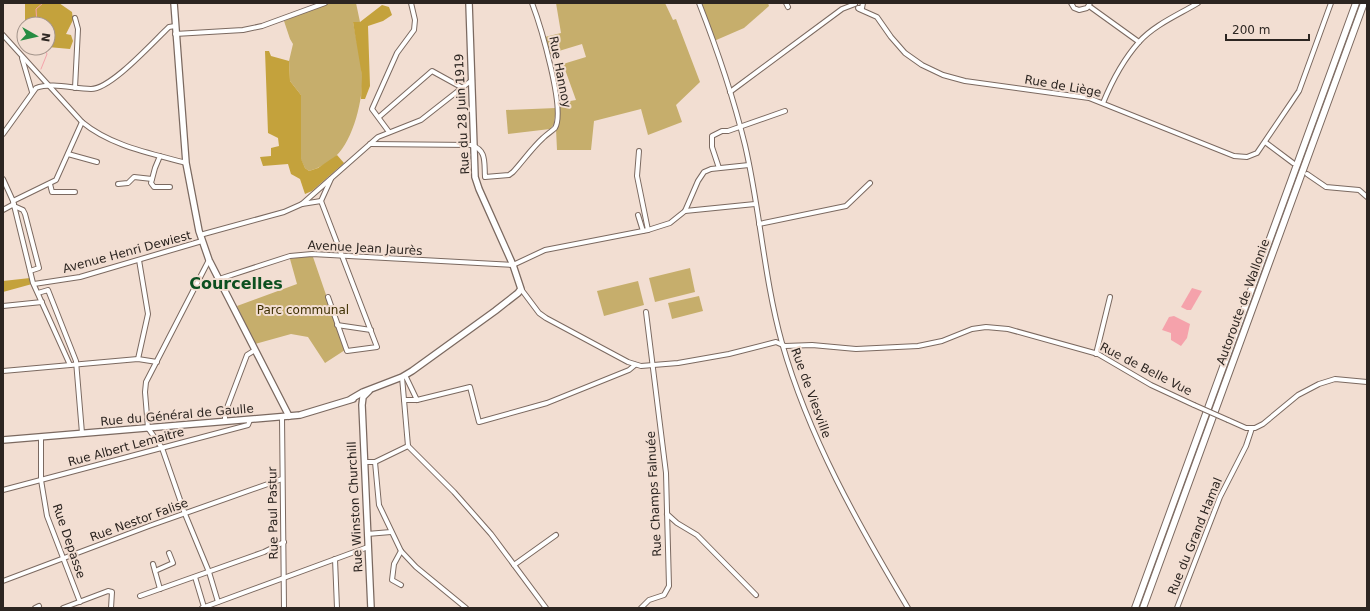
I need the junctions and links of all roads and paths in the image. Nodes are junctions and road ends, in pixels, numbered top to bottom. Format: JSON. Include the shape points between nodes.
{"nodes":[{"id":1,"x":174,"y":3,"type":"edge"},
{"id":2,"x":325,"y":3,"type":"edge"},
{"id":3,"x":411,"y":3,"type":"edge"},
{"id":4,"x":469,"y":3,"type":"edge"},
{"id":5,"x":532,"y":3,"type":"edge"},
{"id":6,"x":699,"y":3,"type":"edge"},
{"id":7,"x":1071,"y":3,"type":"edge"},
{"id":8,"x":1198,"y":3,"type":"edge"},
{"id":9,"x":1331,"y":3,"type":"edge"},
{"id":10,"x":1356,"y":3,"type":"edge"},
{"id":11,"x":1364,"y":3,"type":"edge"},
{"id":12,"x":855,"y":4,"type":"edge"},
{"id":13,"x":1089,"y":4,"type":"edge"},
{"id":14,"x":862,"y":6,"type":"edge"},
{"id":15,"x":74,"y":18,"type":"dead end"},
{"id":16,"x":175,"y":26,"type":"junction"},
{"id":17,"x":175,"y":34,"type":"junction"},
{"id":18,"x":3,"y":35,"type":"edge"},
{"id":19,"x":1139,"y":42,"type":"junction"},
{"id":20,"x":16,"y":49,"type":"edge"},
{"id":21,"x":22,"y":56,"type":"joint"},
{"id":22,"x":472,"y":80,"type":"junction"},
{"id":23,"x":50,"y":87,"type":"junction"},
{"id":24,"x":461,"y":87,"type":"junction"},
{"id":25,"x":75,"y":88,"type":"junction"},
{"id":26,"x":32,"y":92,"type":"junction"},
{"id":27,"x":730,"y":92,"type":"junction"},
{"id":28,"x":1103,"y":103,"type":"junction"},
{"id":29,"x":785,"y":111,"type":"dead end"},
{"id":30,"x":378,"y":117,"type":"junction"},
{"id":31,"x":82,"y":122,"type":"junction"},
{"id":32,"x":740,"y":126,"type":"junction"},
{"id":33,"x":389,"y":132,"type":"junction"},
{"id":34,"x":3,"y":134,"type":"edge"},
{"id":35,"x":1265,"y":142,"type":"junction"},
{"id":36,"x":370,"y":144,"type":"junction"},
{"id":37,"x":474,"y":146,"type":"junction"},
{"id":38,"x":639,"y":151,"type":"dead end"},
{"id":39,"x":68,"y":154,"type":"junction"},
{"id":40,"x":160,"y":156,"type":"junction"},
{"id":41,"x":97,"y":162,"type":"dead end"},
{"id":42,"x":186,"y":163,"type":"junction"},
{"id":43,"x":1293,"y":163,"type":"dead end"},
{"id":44,"x":748,"y":165,"type":"junction"},
{"id":45,"x":719,"y":168,"type":"junction"},
{"id":46,"x":1307,"y":174,"type":"dead end"},
{"id":47,"x":332,"y":177,"type":"junction"},
{"id":48,"x":3,"y":179,"type":"edge"},
{"id":49,"x":152,"y":179,"type":"junction"},
{"id":50,"x":870,"y":183,"type":"dead end"},
{"id":51,"x":50,"y":184,"type":"junction"},
{"id":52,"x":118,"y":184,"type":"dead end"},
{"id":53,"x":170,"y":187,"type":"dead end"},
{"id":54,"x":75,"y":192,"type":"dead end"},
{"id":55,"x":1367,"y":197,"type":"edge"},
{"id":56,"x":321,"y":200,"type":"junction"},
{"id":57,"x":14,"y":204,"type":"junction"},
{"id":58,"x":302,"y":204,"type":"junction"},
{"id":59,"x":755,"y":204,"type":"junction"},
{"id":60,"x":3,"y":210,"type":"edge"},
{"id":61,"x":686,"y":211,"type":"junction"},
{"id":62,"x":638,"y":215,"type":"dead end"},
{"id":63,"x":759,"y":224,"type":"junction"},
{"id":64,"x":648,"y":230,"type":"junction"},
{"id":65,"x":643,"y":231,"type":"junction"},
{"id":66,"x":200,"y":235,"type":"junction"},
{"id":67,"x":202,"y":241,"type":"junction"},
{"id":68,"x":343,"y":256,"type":"junction"},
{"id":69,"x":139,"y":260,"type":"junction"},
{"id":70,"x":209,"y":260,"type":"junction"},
{"id":71,"x":513,"y":265,"type":"junction"},
{"id":72,"x":215,"y":269,"type":"junction"},
{"id":73,"x":30,"y":271,"type":"junction"},
{"id":74,"x":203,"y":275,"type":"junction"},
{"id":75,"x":219,"y":279,"type":"junction"},
{"id":76,"x":34,"y":284,"type":"junction"},
{"id":77,"x":521,"y":289,"type":"junction"},
{"id":78,"x":38,"y":293,"type":"junction"},
{"id":79,"x":328,"y":296,"type":"dead end"},
{"id":80,"x":1110,"y":297,"type":"dead end"},
{"id":81,"x":42,"y":302,"type":"junction"},
{"id":82,"x":3,"y":306,"type":"edge"},
{"id":83,"x":646,"y":312,"type":"dead end"},
{"id":84,"x":337,"y":325,"type":"junction"},
{"id":85,"x":371,"y":330,"type":"junction"},
{"id":86,"x":782,"y":344,"type":"junction"},
{"id":87,"x":255,"y":350,"type":"junction"},
{"id":88,"x":1096,"y":354,"type":"junction"},
{"id":89,"x":138,"y":359,"type":"junction"},
{"id":90,"x":157,"y":362,"type":"junction"},
{"id":91,"x":70,"y":365,"type":"junction"},
{"id":92,"x":76,"y":365,"type":"junction"},
{"id":93,"x":635,"y":365,"type":"junction"},
{"id":94,"x":654,"y":365,"type":"junction"},
{"id":95,"x":3,"y":371,"type":"edge"},
{"id":96,"x":404,"y":376,"type":"junction"},
{"id":97,"x":1367,"y":382,"type":"edge"},
{"id":98,"x":360,"y":398,"type":"junction"},
{"id":99,"x":404,"y":400,"type":"junction"},
{"id":100,"x":417,"y":400,"type":"junction"},
{"id":101,"x":289,"y":416,"type":"junction"},
{"id":102,"x":282,"y":417,"type":"junction"},
{"id":103,"x":250,"y":420,"type":"junction"},
{"id":104,"x":225,"y":421,"type":"junction"},
{"id":105,"x":148,"y":428,"type":"junction"},
{"id":106,"x":1252,"y":428,"type":"junction"},
{"id":107,"x":82,"y":433,"type":"junction"},
{"id":108,"x":41,"y":437,"type":"junction"},
{"id":109,"x":3,"y":440,"type":"edge"},
{"id":110,"x":408,"y":446,"type":"junction"},
{"id":111,"x":162,"y":448,"type":"junction"},
{"id":112,"x":364,"y":462,"type":"junction"},
{"id":113,"x":375,"y":462,"type":"junction"},
{"id":114,"x":282,"y":479,"type":"junction"},
{"id":115,"x":41,"y":480,"type":"junction"},
{"id":116,"x":3,"y":490,"type":"edge"},
{"id":117,"x":185,"y":514,"type":"junction"},
{"id":118,"x":667,"y":514,"type":"junction"},
{"id":119,"x":391,"y":532,"type":"junction"},
{"id":120,"x":367,"y":534,"type":"junction"},
{"id":121,"x":556,"y":534,"type":"dead end"},
{"id":122,"x":284,"y":542,"type":"junction"},
{"id":123,"x":368,"y":547,"type":"junction"},
{"id":124,"x":401,"y":551,"type":"junction"},
{"id":125,"x":169,"y":553,"type":"dead end"},
{"id":126,"x":62,"y":558,"type":"junction"},
{"id":127,"x":335,"y":559,"type":"junction"},
{"id":128,"x":153,"y":564,"type":"dead end"},
{"id":129,"x":514,"y":565,"type":"junction"},
{"id":130,"x":155,"y":571,"type":"junction"},
{"id":131,"x":209,"y":572,"type":"junction"},
{"id":132,"x":195,"y":577,"type":"junction"},
{"id":133,"x":284,"y":578,"type":"junction"},
{"id":134,"x":3,"y":581,"type":"edge"},
{"id":135,"x":401,"y":585,"type":"dead end"},
{"id":136,"x":160,"y":589,"type":"junction"},
{"id":137,"x":756,"y":595,"type":"dead end"},
{"id":138,"x":140,"y":596,"type":"dead end"},
{"id":139,"x":80,"y":602,"type":"junction"},
{"id":140,"x":218,"y":602,"type":"junction"},
{"id":141,"x":63,"y":608,"type":"edge"},
{"id":142,"x":111,"y":608,"type":"edge"},
{"id":143,"x":203,"y":608,"type":"edge"},
{"id":144,"x":284,"y":608,"type":"edge"},
{"id":145,"x":337,"y":608,"type":"edge"},
{"id":146,"x":371,"y":608,"type":"edge"},
{"id":147,"x":466,"y":608,"type":"edge"},
{"id":148,"x":546,"y":608,"type":"edge"},
{"id":149,"x":642,"y":608,"type":"edge"},
{"id":150,"x":908,"y":608,"type":"edge"},
{"id":151,"x":1135,"y":608,"type":"edge"},
{"id":152,"x":1143,"y":608,"type":"edge"},
{"id":153,"x":1177,"y":608,"type":"edge"}],
"edges":[{"from":1,"to":16,"type":"main road"},
{"from":2,"to":17,"type":"street","via":[[262,26],[243,30]]},
{"from":3,"to":30,"type":"street","via":[[415,20],[414,30],[397,53],[372,109]]},
{"from":4,"to":22,"type":"main road","name":"Rue du 28 Juin 1919"},
{"from":5,"to":37,"type":"street","name":"Rue Hannoy","via":[[540,24],[558,104],[555,128],[542,138],[509,174],[485,177],[484,154]]},
{"from":6,"to":27,"type":"street","name":"Rue de Viesville","via":[[721,60]]},
{"from":7,"to":13,"type":"street","via":[[1079,10],[1084,10]]},
{"from":8,"to":19,"type":"street","via":[[1155,28]]},
{"from":9,"to":35,"type":"street","name":"Rue de Liège","via":[[1299,90]]},
{"from":10,"to":151,"type":"highway","name":"Autoroute de Wallonie"},
{"from":11,"to":152,"type":"highway","name":"Autoroute de Wallonie"},
{"from":12,"to":14,"type":"street","name":"Rue de Liège"},
{"from":12,"to":27,"type":"street","via":[[842,9]]},
{"from":13,"to":19,"type":"street"},
{"from":14,"to":28,"type":"street","name":"Rue de Liège","via":[[877,17],[905,53],[943,75],[965,81],[1089,98]]},
{"from":15,"to":25,"type":"street","via":[[78,29]]},
{"from":16,"to":17,"type":"main road"},
{"from":16,"to":25,"type":"street","via":[[169,27],[107,84],[93,89]]},
{"from":17,"to":42,"type":"main road"},
{"from":18,"to":20,"type":"street"},
{"from":19,"to":28,"type":"street","via":[[1119,70]]},
{"from":21,"to":23,"type":"street"},
{"from":21,"to":26,"type":"street"},
{"from":22,"to":24,"type":"street"},
{"from":22,"to":37,"type":"main road","name":"Rue du 28 Juin 1919"},
{"from":23,"to":25,"type":"street"},
{"from":23,"to":26,"type":"street","via":[[41,86]]},
{"from":23,"to":31,"type":"street"},
{"from":24,"to":30,"type":"street","via":[[432,71]]},
{"from":24,"to":33,"type":"street","via":[[421,120]]},
{"from":26,"to":34,"type":"street"},
{"from":27,"to":32,"type":"street","name":"Rue de Viesville"},
{"from":28,"to":35,"type":"street","name":"Rue de Liège","via":[[1234,156],[1247,157],[1257,153]]},
{"from":29,"to":32,"type":"street"},
{"from":30,"to":33,"type":"street"},
{"from":31,"to":39,"type":"street"},
{"from":31,"to":40,"type":"street","via":[[110,140]]},
{"from":32,"to":44,"type":"street","name":"Rue de Viesville"},
{"from":32,"to":45,"type":"street","via":[[712,136],[712,147]]},
{"from":33,"to":36,"type":"street"},
{"from":35,"to":43,"type":"street"},
{"from":36,"to":37,"type":"street"},
{"from":36,"to":47,"type":"street"},
{"from":37,"to":71,"type":"main road","name":"Rue du 28 Juin 1919","via":[[479,189]]},
{"from":38,"to":64,"type":"street","via":[[637,176]]},
{"from":39,"to":41,"type":"street"},
{"from":39,"to":51,"type":"street","via":[[56,180]]},
{"from":40,"to":42,"type":"street"},
{"from":40,"to":49,"type":"street"},
{"from":42,"to":66,"type":"main road"},
{"from":44,"to":45,"type":"street"},
{"from":44,"to":59,"type":"street","name":"Rue de Viesville"},
{"from":45,"to":61,"type":"street","via":[[704,172]]},
{"from":46,"to":55,"type":"street","via":[[1326,188],[1359,190]]},
{"from":47,"to":56,"type":"street"},
{"from":47,"to":58,"type":"street"},
{"from":48,"to":57,"type":"street"},
{"from":49,"to":52,"type":"street","via":[[134,178],[128,184]]},
{"from":49,"to":53,"type":"street","via":[[154,187]]},
{"from":50,"to":63,"type":"street","via":[[846,206]]},
{"from":51,"to":54,"type":"street","via":[[52,192]]},
{"from":51,"to":57,"type":"street"},
{"from":56,"to":58,"type":"street"},
{"from":56,"to":68,"type":"street"},
{"from":57,"to":60,"type":"street"},
{"from":57,"to":73,"type":"street"},
{"from":57,"to":73,"type":"street","via":[[25,214],[39,268]]},
{"from":58,"to":66,"type":"street","via":[[284,212]]},
{"from":59,"to":61,"type":"street"},
{"from":59,"to":63,"type":"street","name":"Rue de Viesville"},
{"from":61,"to":64,"type":"street","via":[[670,222]]},
{"from":62,"to":65,"type":"street"},
{"from":63,"to":86,"type":"street","name":"Rue de Viesville"},
{"from":64,"to":65,"type":"street"},
{"from":65,"to":71,"type":"street","via":[[545,250]]},
{"from":66,"to":67,"type":"main road"},
{"from":67,"to":69,"type":"street","name":"Avenue Henri Dewiest"},
{"from":67,"to":70,"type":"main road"},
{"from":68,"to":71,"type":"street","name":"Avenue Jean Jaurès"},
{"from":68,"to":75,"type":"street","name":"Avenue Jean Jaurès","via":[[290,256]]},
{"from":68,"to":85,"type":"street"},
{"from":69,"to":76,"type":"street","name":"Avenue Henri Dewiest","via":[[75,278]]},
{"from":69,"to":89,"type":"street","via":[[148,314]]},
{"from":70,"to":72,"type":"main road"},
{"from":70,"to":74,"type":"street"},
{"from":71,"to":77,"type":"main road","name":"Rue du 28 Juin 1919"},
{"from":72,"to":74,"type":"street"},
{"from":72,"to":75,"type":"main road"},
{"from":73,"to":76,"type":"street"},
{"from":74,"to":90,"type":"street"},
{"from":75,"to":87,"type":"main road"},
{"from":76,"to":78,"type":"street"},
{"from":77,"to":93,"type":"street","via":[[539,313],[546,318]]},
{"from":77,"to":96,"type":"main road","via":[[495,311]]},
{"from":78,"to":81,"type":"street"},
{"from":78,"to":92,"type":"street","via":[[48,290]]},
{"from":79,"to":84,"type":"street"},
{"from":80,"to":88,"type":"street"},
{"from":81,"to":82,"type":"street"},
{"from":81,"to":91,"type":"street"},
{"from":83,"to":94,"type":"street","name":"Rue Champs Falnuée"},
{"from":84,"to":85,"type":"street"},
{"from":84,"to":85,"type":"street","via":[[347,351],[377,347]]},
{"from":86,"to":88,"type":"street","name":"Rue de Belle Vue","via":[[856,348],[918,346],[942,341],[972,329],[995,327],[1020,331]]},
{"from":86,"to":94,"type":"street","name":"Rue de Belle Vue","via":[[776,342],[730,354]]},
{"from":86,"to":150,"type":"street","name":"Rue de Viesville","via":[[822,452],[873,550]]},
{"from":87,"to":101,"type":"main road"},
{"from":87,"to":104,"type":"street","via":[[247,355]]},
{"from":88,"to":106,"type":"street","name":"Rue de Belle Vue","bridge":true,"via":[[1151,385],[1228,420]]},
{"from":89,"to":90,"type":"street"},
{"from":89,"to":92,"type":"street"},
{"from":90,"to":105,"type":"street","via":[[146,382]]},
{"from":91,"to":92,"type":"street"},
{"from":91,"to":95,"type":"street"},
{"from":92,"to":107,"type":"street"},
{"from":93,"to":94,"type":"street","name":"Rue de Belle Vue"},
{"from":93,"to":100,"type":"street","via":[[629,370],[547,403],[479,422],[470,387]]},
{"from":94,"to":118,"type":"street","name":"Rue Champs Falnuée","via":[[666,473]]},
{"from":96,"to":98,"type":"main road","name":"Rue du Général de Gaulle","via":[[369,391]]},
{"from":96,"to":99,"type":"street"},
{"from":96,"to":100,"type":"street"},
{"from":97,"to":106,"type":"street","via":[[1335,379],[1319,384],[1298,395],[1263,424]]},
{"from":98,"to":101,"type":"main road","name":"Rue du Général de Gaulle"},
{"from":98,"to":112,"type":"main road","name":"Rue Winston Churchill"},
{"from":99,"to":100,"type":"street"},
{"from":99,"to":110,"type":"street"},
{"from":101,"to":102,"type":"main road","name":"Rue du Général de Gaulle"},
{"from":102,"to":103,"type":"main road","name":"Rue du Général de Gaulle"},
{"from":102,"to":114,"type":"street","name":"Rue Paul Pastur"},
{"from":103,"to":104,"type":"main road","name":"Rue du Général de Gaulle"},
{"from":103,"to":111,"type":"street","name":"Rue Albert Lemaitre","via":[[248,425]]},
{"from":104,"to":105,"type":"main road","name":"Rue du Général de Gaulle"},
{"from":105,"to":107,"type":"main road","name":"Rue du Général de Gaulle"},
{"from":105,"to":111,"type":"street"},
{"from":106,"to":153,"type":"street","name":"Rue du Grand Hamal","via":[[1246,446],[1220,497]]},
{"from":107,"to":108,"type":"main road","name":"Rue du Général de Gaulle"},
{"from":108,"to":109,"type":"main road","name":"Rue du Général de Gaulle"},
{"from":108,"to":115,"type":"street","name":"Rue Depasse"},
{"from":110,"to":113,"type":"street"},
{"from":110,"to":129,"type":"street","via":[[454,492]]},
{"from":111,"to":115,"type":"street","name":"Rue Albert Lemaitre"},
{"from":111,"to":117,"type":"street"},
{"from":112,"to":113,"type":"street"},
{"from":112,"to":120,"type":"main road","name":"Rue Winston Churchill"},
{"from":113,"to":119,"type":"street","via":[[379,505]]},
{"from":114,"to":117,"type":"street","name":"Rue Nestor Falise"},
{"from":114,"to":122,"type":"street","name":"Rue Paul Pastur"},
{"from":115,"to":116,"type":"street","name":"Rue Albert Lemaitre"},
{"from":115,"to":126,"type":"street","name":"Rue Depasse","via":[[48,516]]},
{"from":117,"to":126,"type":"street","name":"Rue Nestor Falise"},
{"from":117,"to":131,"type":"street"},
{"from":118,"to":137,"type":"street","via":[[695,533]]},
{"from":118,"to":149,"type":"street","name":"Rue Champs Falnuée","via":[[668,591],[659,598],[649,600]]},
{"from":119,"to":120,"type":"street"},
{"from":119,"to":124,"type":"street"},
{"from":120,"to":123,"type":"main road","name":"Rue Winston Churchill"},
{"from":121,"to":129,"type":"street"},
{"from":122,"to":131,"type":"street"},
{"from":122,"to":133,"type":"street","name":"Rue Paul Pastur"},
{"from":123,"to":127,"type":"street"},
{"from":123,"to":146,"type":"main road","name":"Rue Winston Churchill"},
{"from":124,"to":135,"type":"street","via":[[394,564],[392,580]]},
{"from":124,"to":147,"type":"street","via":[[416,567]]},
{"from":125,"to":130,"type":"street","via":[[173,563]]},
{"from":126,"to":134,"type":"street","name":"Rue Nestor Falise"},
{"from":126,"to":139,"type":"street","name":"Rue Depasse"},
{"from":127,"to":133,"type":"street"},
{"from":127,"to":145,"type":"street"},
{"from":128,"to":130,"type":"street"},
{"from":129,"to":148,"type":"street"},
{"from":130,"to":136,"type":"street"},
{"from":131,"to":132,"type":"street"},
{"from":131,"to":140,"type":"street"},
{"from":132,"to":136,"type":"street"},
{"from":132,"to":143,"type":"street"},
{"from":133,"to":140,"type":"street"},
{"from":133,"to":144,"type":"street","name":"Rue Paul Pastur"},
{"from":136,"to":138,"type":"street"},
{"from":139,"to":141,"type":"street"},
{"from":139,"to":142,"type":"street","via":[[108,590],[112,592]]},
{"from":140,"to":143,"type":"street"}]}
